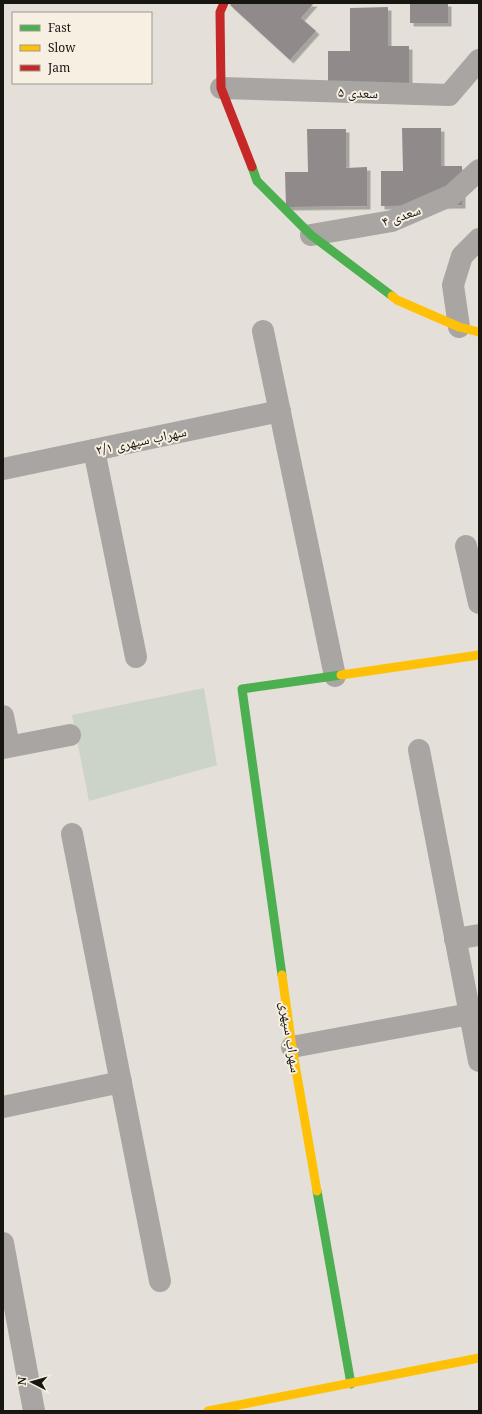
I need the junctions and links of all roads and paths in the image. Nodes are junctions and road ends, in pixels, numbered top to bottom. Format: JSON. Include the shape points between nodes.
{"nodes":[{"id":1,"x":224,"y":3,"type":"edge"},
{"id":2,"x":479,"y":60,"type":"edge"},
{"id":3,"x":222,"y":88,"type":"junction"},
{"id":4,"x":479,"y":170,"type":"edge"},
{"id":5,"x":311,"y":235,"type":"junction"},
{"id":6,"x":479,"y":239,"type":"edge"},
{"id":7,"x":469,"y":330,"type":"edge"},
{"id":8,"x":263,"y":331,"type":"dead end"},
{"id":9,"x":280,"y":411,"type":"junction"},
{"id":10,"x":94,"y":450,"type":"junction"},
{"id":11,"x":3,"y":469,"type":"edge"},
{"id":12,"x":466,"y":546,"type":"dead end"},
{"id":13,"x":479,"y":603,"type":"edge"},
{"id":14,"x":479,"y":655,"type":"edge"},
{"id":15,"x":136,"y":657,"type":"dead end"},
{"id":16,"x":334,"y":676,"type":"junction"},
{"id":17,"x":3,"y":716,"type":"edge"},
{"id":18,"x":70,"y":735,"type":"dead end"},
{"id":19,"x":6,"y":747,"type":"edge"},
{"id":20,"x":419,"y":750,"type":"dead end"},
{"id":21,"x":72,"y":834,"type":"dead end"},
{"id":22,"x":479,"y":935,"type":"edge"},
{"id":23,"x":455,"y":939,"type":"junction"},
{"id":24,"x":470,"y":1014,"type":"junction"},
{"id":25,"x":292,"y":1047,"type":"junction"},
{"id":26,"x":479,"y":1061,"type":"edge"},
{"id":27,"x":121,"y":1082,"type":"junction"},
{"id":28,"x":3,"y":1107,"type":"edge"},
{"id":29,"x":3,"y":1243,"type":"edge"},
{"id":30,"x":160,"y":1281,"type":"dead end"},
{"id":31,"x":479,"y":1358,"type":"edge"},
{"id":32,"x":351,"y":1384,"type":"junction"},
{"id":33,"x":214,"y":1410,"type":"edge"},
{"id":34,"x":34,"y":1411,"type":"edge"}],
"edges":[{"from":1,"to":3,"type":"street","via":[[220,12]]},
{"from":2,"to":3,"type":"street","name":"سعدی ۵","via":[[449,95]]},
{"from":3,"to":5,"type":"street","via":[[257,181]]},
{"from":4,"to":5,"type":"street","name":"سعدی ۴","via":[[452,196],[392,221]]},
{"from":5,"to":7,"type":"street","via":[[397,300]]},
{"from":6,"to":7,"type":"street","via":[[462,256],[453,285]]},
{"from":8,"to":9,"type":"street"},
{"from":9,"to":10,"type":"street","name":"سهراب سپهری ۲/۱"},
{"from":9,"to":16,"type":"street"},
{"from":10,"to":11,"type":"street","name":"سهراب سپهری ۲/۱"},
{"from":10,"to":15,"type":"street"},
{"from":12,"to":13,"type":"street"},
{"from":14,"to":16,"type":"street"},
{"from":16,"to":25,"type":"street","name":"سهراب سپهری","via":[[242,689]]},
{"from":17,"to":19,"type":"street"},
{"from":18,"to":19,"type":"street"},
{"from":20,"to":23,"type":"street"},
{"from":21,"to":27,"type":"street"},
{"from":22,"to":23,"type":"street"},
{"from":23,"to":24,"type":"street"},
{"from":24,"to":25,"type":"street"},
{"from":24,"to":26,"type":"street"},
{"from":25,"to":32,"type":"street","name":"سهراب سپهری"},
{"from":27,"to":28,"type":"street"},
{"from":27,"to":30,"type":"street"},
{"from":29,"to":34,"type":"street"},
{"from":31,"to":32,"type":"street"},
{"from":32,"to":33,"type":"street"}]}
